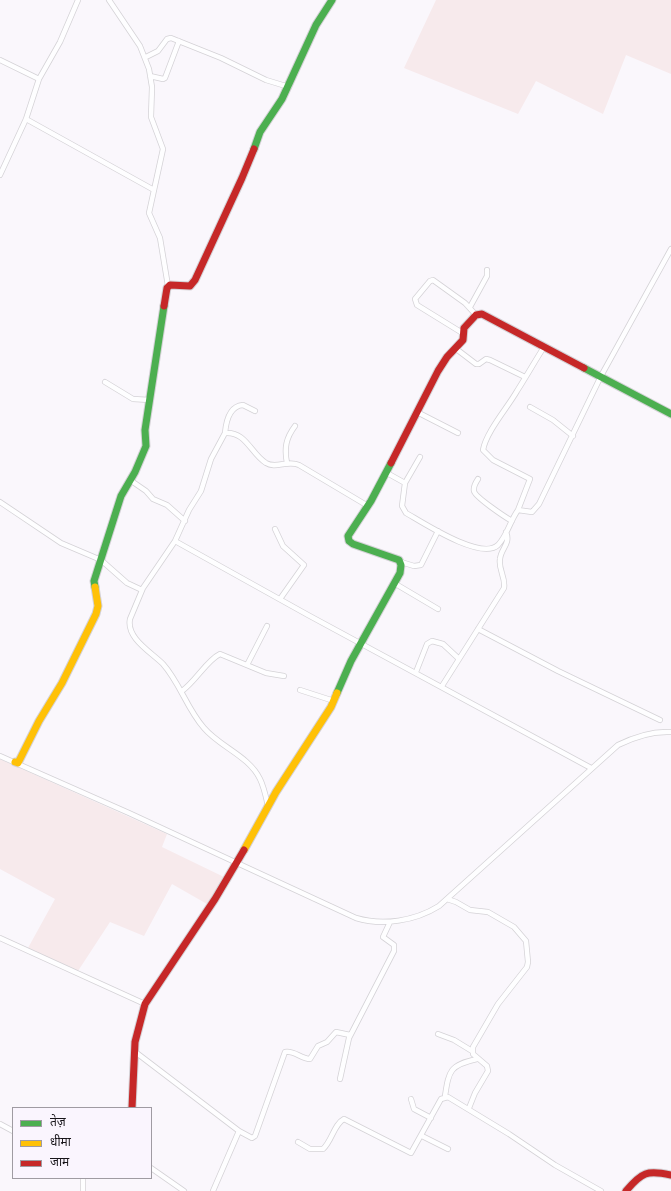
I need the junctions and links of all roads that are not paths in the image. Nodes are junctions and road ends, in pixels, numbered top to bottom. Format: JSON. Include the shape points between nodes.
{"nodes":[{"id":1,"x":78,"y":0,"type":"edge"},
{"id":2,"x":109,"y":0,"type":"edge"},
{"id":3,"x":332,"y":0,"type":"edge"},
{"id":4,"x":179,"y":41,"type":"junction"},
{"id":5,"x":146,"y":57,"type":"junction"},
{"id":6,"x":0,"y":60,"type":"edge"},
{"id":7,"x":150,"y":76,"type":"junction"},
{"id":8,"x":39,"y":79,"type":"junction"},
{"id":9,"x":289,"y":87,"type":"junction"},
{"id":10,"x":26,"y":118,"type":"junction"},
{"id":11,"x":0,"y":176,"type":"edge"},
{"id":12,"x":154,"y":190,"type":"junction"},
{"id":13,"x":671,"y":249,"type":"edge"},
{"id":14,"x":487,"y":270,"type":"dead end"},
{"id":15,"x":168,"y":286,"type":"junction"},
{"id":16,"x":470,"y":307,"type":"junction"},
{"id":17,"x":476,"y":315,"type":"junction"},
{"id":18,"x":464,"y":334,"type":"junction"},
{"id":19,"x":544,"y":347,"type":"junction"},
{"id":20,"x":455,"y":348,"type":"junction"},
{"id":21,"x":601,"y":376,"type":"junction"},
{"id":22,"x":525,"y":377,"type":"junction"},
{"id":23,"x":105,"y":382,"type":"dead end"},
{"id":24,"x":150,"y":400,"type":"junction"},
{"id":25,"x":530,"y":407,"type":"dead end"},
{"id":26,"x":255,"y":411,"type":"dead end"},
{"id":27,"x":417,"y":412,"type":"junction"},
{"id":28,"x":671,"y":414,"type":"edge"},
{"id":29,"x":295,"y":426,"type":"dead end"},
{"id":30,"x":225,"y":433,"type":"junction"},
{"id":31,"x":458,"y":433,"type":"dead end"},
{"id":32,"x":573,"y":436,"type":"junction"},
{"id":33,"x":420,"y":458,"type":"dead end"},
{"id":34,"x":286,"y":463,"type":"junction"},
{"id":35,"x":387,"y":473,"type":"junction"},
{"id":36,"x":478,"y":479,"type":"dead end"},
{"id":37,"x":130,"y":480,"type":"junction"},
{"id":38,"x":405,"y":483,"type":"junction"},
{"id":39,"x":0,"y":502,"type":"edge"},
{"id":40,"x":368,"y":506,"type":"junction"},
{"id":41,"x":518,"y":510,"type":"junction"},
{"id":42,"x":185,"y":521,"type":"junction"},
{"id":43,"x":512,"y":521,"type":"junction"},
{"id":44,"x":275,"y":529,"type":"dead end"},
{"id":45,"x":438,"y":531,"type":"junction"},
{"id":46,"x":506,"y":532,"type":"junction"},
{"id":47,"x":175,"y":540,"type":"junction"},
{"id":48,"x":101,"y":560,"type":"junction"},
{"id":49,"x":401,"y":562,"type":"junction"},
{"id":50,"x":394,"y":583,"type":"junction"},
{"id":51,"x":142,"y":590,"type":"junction"},
{"id":52,"x":280,"y":599,"type":"junction"},
{"id":53,"x":438,"y":609,"type":"dead end"},
{"id":54,"x":267,"y":626,"type":"dead end"},
{"id":55,"x":478,"y":629,"type":"junction"},
{"id":56,"x":361,"y":643,"type":"junction"},
{"id":57,"x":458,"y":658,"type":"junction"},
{"id":58,"x":247,"y":665,"type":"junction"},
{"id":59,"x":416,"y":672,"type":"junction"},
{"id":60,"x":284,"y":676,"type":"dead end"},
{"id":61,"x":442,"y":686,"type":"junction"},
{"id":62,"x":300,"y":690,"type":"dead end"},
{"id":63,"x":182,"y":691,"type":"junction"},
{"id":64,"x":334,"y":701,"type":"junction"},
{"id":65,"x":660,"y":720,"type":"dead end"},
{"id":66,"x":671,"y":732,"type":"edge"},
{"id":67,"x":0,"y":756,"type":"edge"},
{"id":68,"x":17,"y":762,"type":"junction"},
{"id":69,"x":591,"y":768,"type":"junction"},
{"id":70,"x":268,"y":806,"type":"junction"},
{"id":71,"x":237,"y":862,"type":"junction"},
{"id":72,"x":447,"y":900,"type":"junction"},
{"id":73,"x":390,"y":922,"type":"junction"},
{"id":74,"x":0,"y":938,"type":"edge"},
{"id":75,"x":144,"y":1004,"type":"junction"},
{"id":76,"x":438,"y":1034,"type":"dead end"},
{"id":77,"x":350,"y":1035,"type":"junction"},
{"id":78,"x":134,"y":1051,"type":"junction"},
{"id":79,"x":472,"y":1051,"type":"junction"},
{"id":80,"x":478,"y":1059,"type":"junction"},
{"id":81,"x":340,"y":1079,"type":"dead end"},
{"id":82,"x":446,"y":1096,"type":"junction"},
{"id":83,"x":411,"y":1099,"type":"dead end"},
{"id":84,"x":132,"y":1107,"type":"edge"},
{"id":85,"x":469,"y":1108,"type":"junction"},
{"id":86,"x":431,"y":1118,"type":"junction"},
{"id":87,"x":0,"y":1124,"type":"edge"},
{"id":88,"x":12,"y":1130,"type":"edge"},
{"id":89,"x":239,"y":1131,"type":"junction"},
{"id":90,"x":422,"y":1136,"type":"junction"},
{"id":91,"x":298,"y":1142,"type":"dead end"},
{"id":92,"x":448,"y":1149,"type":"dead end"},
{"id":93,"x":152,"y":1169,"type":"edge"},
{"id":94,"x":671,"y":1175,"type":"edge"},
{"id":95,"x":83,"y":1179,"type":"edge"},
{"id":96,"x":82,"y":1191,"type":"edge"},
{"id":97,"x":184,"y":1191,"type":"edge"},
{"id":98,"x":213,"y":1191,"type":"edge"},
{"id":99,"x":601,"y":1191,"type":"edge"},
{"id":100,"x":626,"y":1191,"type":"edge"}],
"edges":[{"from":1,"to":8,"type":"street","via":[[60,42]]},
{"from":2,"to":5,"type":"street"},
{"from":3,"to":9,"type":"street","via":[[316,25]]},
{"from":4,"to":5,"type":"street","via":[[169,38],[158,51]]},
{"from":4,"to":7,"type":"street","via":[[166,78]]},
{"from":4,"to":9,"type":"street","via":[[266,80]]},
{"from":5,"to":7,"type":"street"},
{"from":6,"to":8,"type":"street"},
{"from":7,"to":12,"type":"street","via":[[151,117],[163,147]]},
{"from":8,"to":10,"type":"street"},
{"from":9,"to":15,"type":"street","via":[[260,132],[242,178],[195,280],[190,286]]},
{"from":10,"to":11,"type":"street"},
{"from":10,"to":12,"type":"street"},
{"from":12,"to":15,"type":"street","via":[[149,216],[160,238]]},
{"from":13,"to":21,"type":"street"},
{"from":14,"to":16,"type":"street","via":[[485,281]]},
{"from":15,"to":24,"type":"street"},
{"from":16,"to":17,"type":"street"},
{"from":16,"to":18,"type":"street","via":[[431,280],[415,299],[417,305]]},
{"from":17,"to":18,"type":"street","via":[[466,326]]},
{"from":17,"to":19,"type":"street","via":[[486,316]]},
{"from":18,"to":20,"type":"street","via":[[463,340]]},
{"from":19,"to":21,"type":"street"},
{"from":19,"to":22,"type":"street"},
{"from":20,"to":22,"type":"street","via":[[476,364],[486,359],[490,360]]},
{"from":20,"to":27,"type":"street","via":[[438,370]]},
{"from":21,"to":28,"type":"street"},
{"from":21,"to":32,"type":"street"},
{"from":22,"to":41,"type":"street","via":[[486,440],[483,450],[493,460],[530,479]]},
{"from":23,"to":24,"type":"street","via":[[133,399]]},
{"from":24,"to":37,"type":"street","via":[[145,430],[146,446]]},
{"from":25,"to":32,"type":"street","via":[[553,420]]},
{"from":26,"to":30,"type":"street","via":[[241,405],[234,408],[228,416]]},
{"from":27,"to":31,"type":"street"},
{"from":27,"to":35,"type":"street"},
{"from":29,"to":34,"type":"street","via":[[286,442]]},
{"from":30,"to":34,"type":"street","via":[[243,439],[265,463]]},
{"from":30,"to":42,"type":"street"},
{"from":32,"to":41,"type":"street","via":[[536,509],[532,512]]},
{"from":33,"to":38,"type":"street"},
{"from":34,"to":40,"type":"street","via":[[299,465]]},
{"from":35,"to":38,"type":"street"},
{"from":35,"to":40,"type":"street"},
{"from":36,"to":43,"type":"street","via":[[474,493]]},
{"from":37,"to":42,"type":"street","via":[[153,498],[167,505]]},
{"from":37,"to":48,"type":"street","via":[[121,496]]},
{"from":38,"to":45,"type":"street","via":[[403,511]]},
{"from":39,"to":48,"type":"street","via":[[61,543]]},
{"from":40,"to":49,"type":"street","via":[[348,533],[348,539],[353,544]]},
{"from":41,"to":43,"type":"street"},
{"from":42,"to":47,"type":"street"},
{"from":43,"to":46,"type":"street"},
{"from":44,"to":52,"type":"street","via":[[283,546],[304,564]]},
{"from":45,"to":46,"type":"street","via":[[484,550],[497,546]]},
{"from":45,"to":49,"type":"street","via":[[421,565],[414,566]]},
{"from":46,"to":55,"type":"street","via":[[508,540],[499,562],[505,582],[504,588]]},
{"from":47,"to":51,"type":"street"},
{"from":47,"to":52,"type":"street"},
{"from":48,"to":51,"type":"street","via":[[127,583]]},
{"from":48,"to":68,"type":"street","via":[[94,586],[98,606],[96,614],[62,683]]},
{"from":49,"to":50,"type":"street","via":[[402,568]]},
{"from":50,"to":53,"type":"street"},
{"from":50,"to":56,"type":"street"},
{"from":51,"to":63,"type":"street","via":[[130,619],[130,630],[163,664]]},
{"from":52,"to":56,"type":"street"},
{"from":54,"to":58,"type":"street"},
{"from":55,"to":57,"type":"street"},
{"from":55,"to":65,"type":"street"},
{"from":56,"to":59,"type":"street"},
{"from":56,"to":64,"type":"street"},
{"from":57,"to":59,"type":"street","via":[[443,644],[432,641],[426,647]]},
{"from":57,"to":61,"type":"street"},
{"from":58,"to":60,"type":"street","via":[[266,673]]},
{"from":58,"to":63,"type":"street","via":[[220,654]]},
{"from":59,"to":61,"type":"street"},
{"from":61,"to":69,"type":"street"},
{"from":62,"to":64,"type":"street"},
{"from":63,"to":70,"type":"street","via":[[203,728],[244,761],[260,778]]},
{"from":64,"to":70,"type":"street"},
{"from":66,"to":69,"type":"street","via":[[627,740]]},
{"from":67,"to":68,"type":"street"},
{"from":68,"to":71,"type":"street"},
{"from":69,"to":72,"type":"street"},
{"from":70,"to":71,"type":"street"},
{"from":71,"to":73,"type":"street","via":[[356,918]]},
{"from":71,"to":75,"type":"street"},
{"from":72,"to":73,"type":"street","via":[[422,915]]},
{"from":72,"to":79,"type":"street","via":[[470,910],[488,912],[499,917],[519,931],[526,945],[527,967],[498,1004]]},
{"from":73,"to":77,"type":"street","via":[[383,938],[394,945],[394,950]]},
{"from":74,"to":75,"type":"street"},
{"from":75,"to":78,"type":"street","via":[[136,1027]]},
{"from":76,"to":79,"type":"street"},
{"from":77,"to":81,"type":"street"},
{"from":77,"to":89,"type":"street","via":[[336,1032],[327,1042],[318,1046],[310,1059],[285,1052],[255,1136],[252,1138]]},
{"from":78,"to":84,"type":"street"},
{"from":78,"to":89,"type":"street"},
{"from":79,"to":80,"type":"street"},
{"from":80,"to":82,"type":"street","via":[[464,1063],[449,1073]]},
{"from":80,"to":85,"type":"street","via":[[487,1066],[488,1071]]},
{"from":82,"to":85,"type":"street"},
{"from":82,"to":86,"type":"street","via":[[441,1099]]},
{"from":83,"to":86,"type":"street","via":[[414,1109]]},
{"from":85,"to":99,"type":"street","via":[[555,1165]]},
{"from":86,"to":90,"type":"street"},
{"from":87,"to":88,"type":"street"},
{"from":89,"to":98,"type":"street"},
{"from":90,"to":91,"type":"street","via":[[409,1153],[344,1119],[340,1121],[323,1149],[310,1148]]},
{"from":90,"to":92,"type":"street"},
{"from":93,"to":97,"type":"street"},
{"from":94,"to":100,"type":"street","via":[[654,1171],[644,1172]]},
{"from":95,"to":96,"type":"street"}]}
